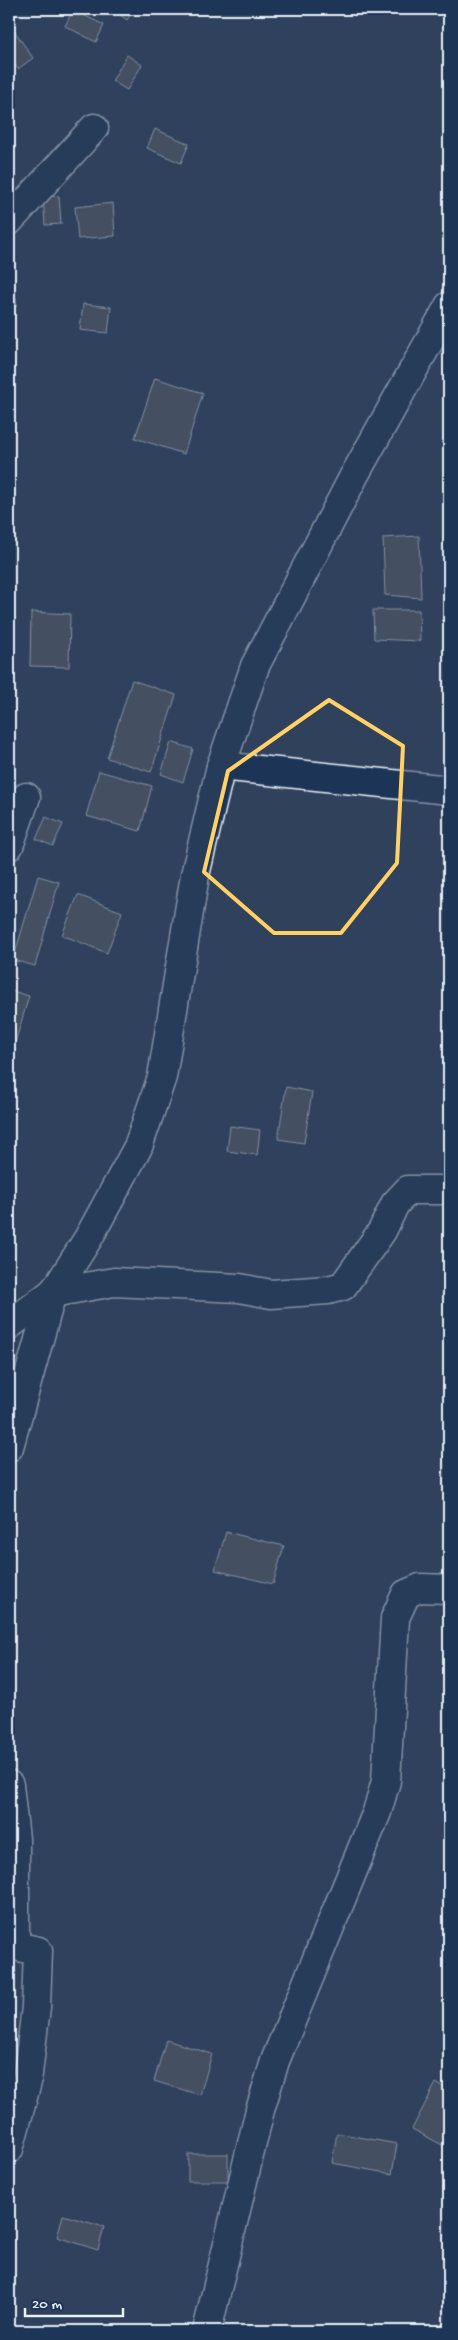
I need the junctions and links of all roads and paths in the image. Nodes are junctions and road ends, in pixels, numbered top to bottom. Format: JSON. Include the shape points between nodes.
{"nodes":[{"id":1,"x":94,"y":128,"type":"dead end"},
{"id":2,"x":9,"y":221,"type":"edge"},
{"id":3,"x":449,"y":306,"type":"edge"},
{"id":4,"x":221,"y":766,"type":"junction"},
{"id":5,"x":449,"y":790,"type":"edge"},
{"id":6,"x":26,"y":797,"type":"dead end"},
{"id":7,"x":9,"y":846,"type":"edge"},
{"id":8,"x":449,"y":1190,"type":"edge"},
{"id":9,"x":52,"y":1294,"type":"junction"},
{"id":10,"x":9,"y":1325,"type":"edge"},
{"id":11,"x":9,"y":1447,"type":"edge"},
{"id":12,"x":449,"y":1589,"type":"edge"},
{"id":13,"x":9,"y":1786,"type":"edge"},
{"id":14,"x":9,"y":2149,"type":"edge"},
{"id":15,"x":207,"y":2331,"type":"edge"}],
"edges":[{"from":1,"to":2,"type":"street"},
{"from":3,"to":4,"type":"street","via":[[354,476],[255,666]]},
{"from":4,"to":5,"type":"street"},
{"from":4,"to":9,"type":"street","via":[[195,875],[162,1078],[138,1147]]},
{"from":6,"to":7,"type":"street"},
{"from":8,"to":9,"type":"street","via":[[408,1190],[395,1204],[382,1231],[343,1286],[328,1290],[271,1294],[239,1288],[114,1282]]},
{"from":9,"to":10,"type":"street"},
{"from":9,"to":11,"type":"street"},
{"from":12,"to":15,"type":"street","via":[[420,1588],[406,1594],[395,1618],[386,1781],[377,1812],[274,2061]]},
{"from":13,"to":14,"type":"street","via":[[15,1839],[15,1946],[38,1950],[36,2007],[27,2082]]}]}
